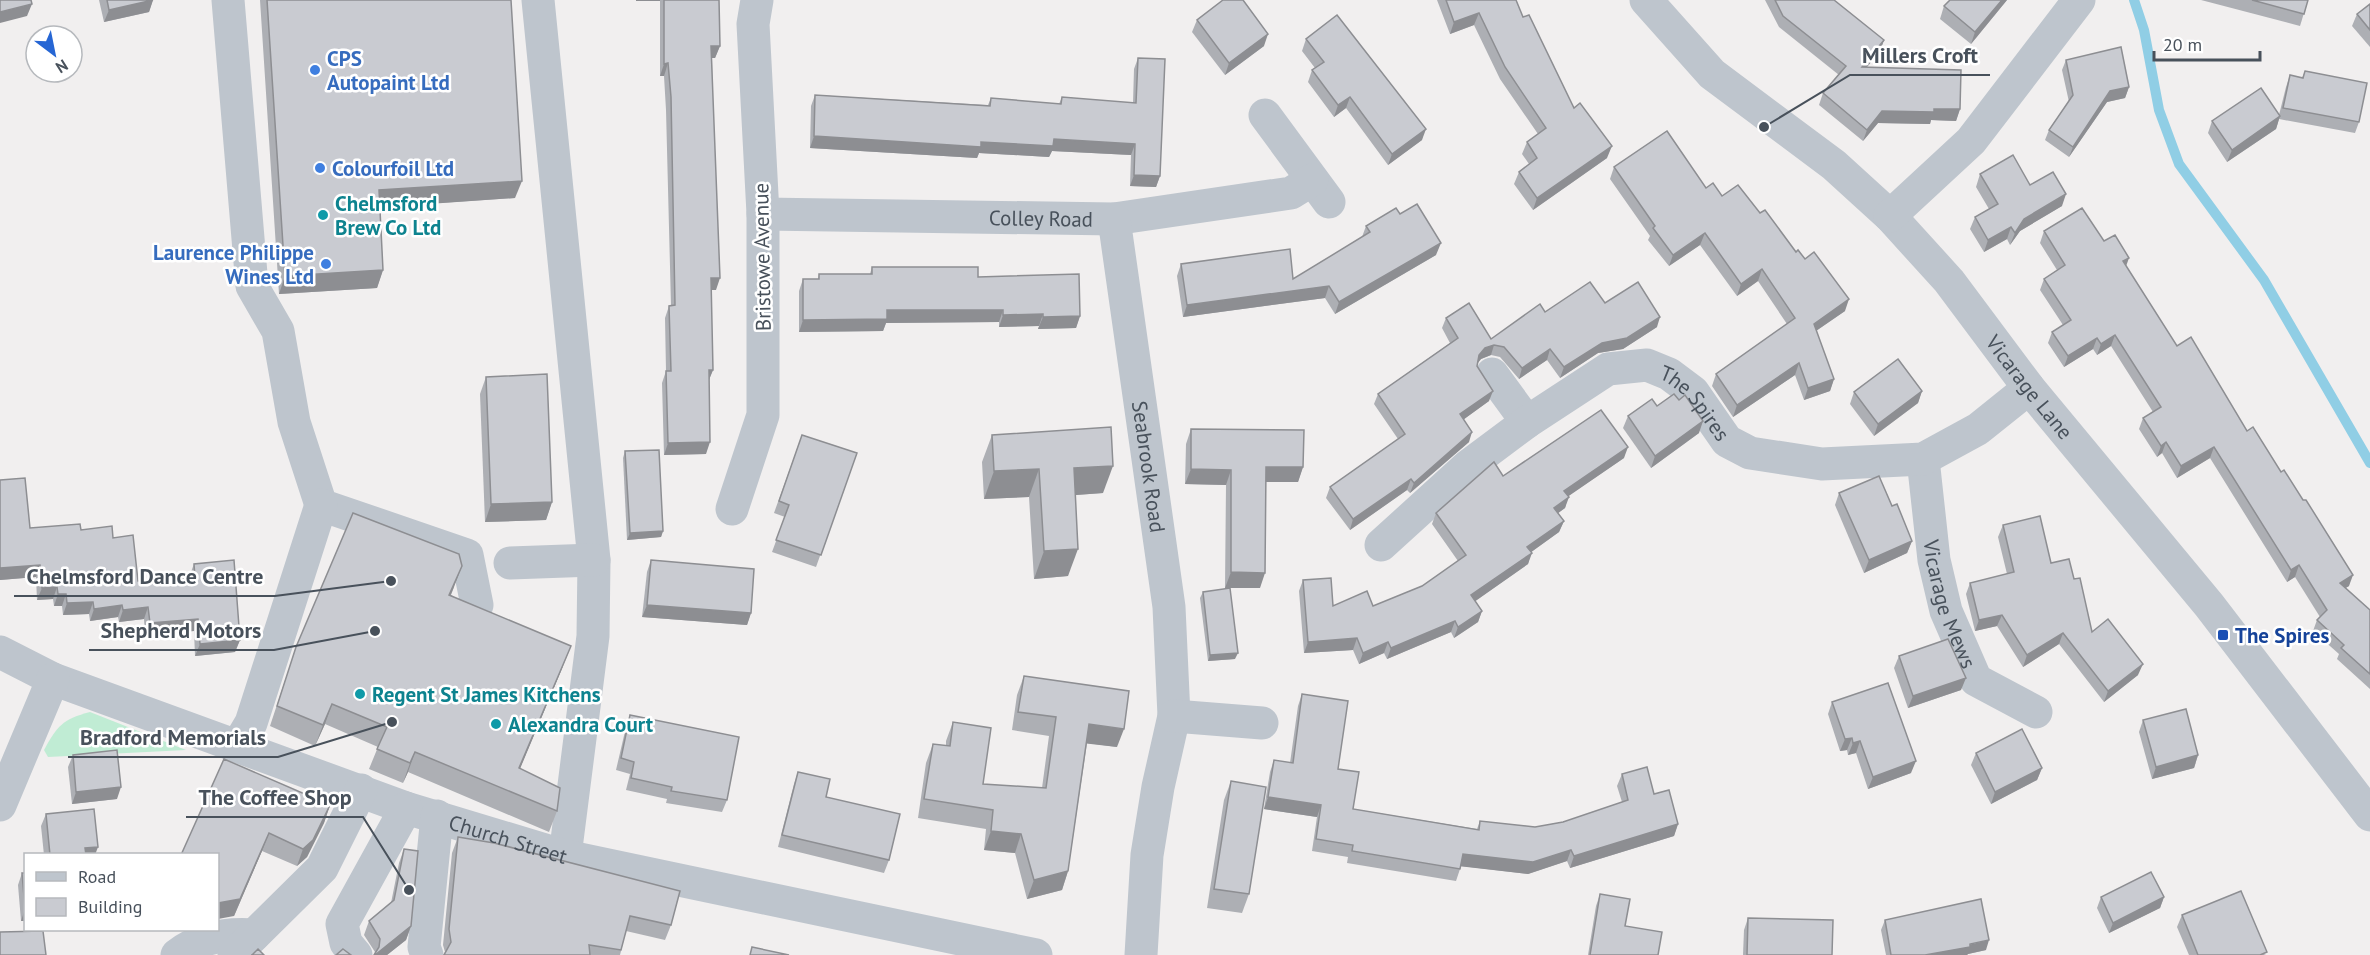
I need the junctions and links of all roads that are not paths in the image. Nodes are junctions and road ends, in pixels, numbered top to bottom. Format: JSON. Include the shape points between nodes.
{"nodes":[{"id":1,"x":228,"y":0,"type":"edge"},
{"id":2,"x":538,"y":0,"type":"edge"},
{"id":3,"x":757,"y":0,"type":"edge"},
{"id":4,"x":1646,"y":0,"type":"edge"},
{"id":5,"x":2079,"y":0,"type":"edge"},
{"id":6,"x":1264,"y":115,"type":"dead end"},
{"id":7,"x":763,"y":214,"type":"junction"},
{"id":8,"x":1890,"y":216,"type":"junction"},
{"id":9,"x":1114,"y":219,"type":"junction"},
{"id":10,"x":1492,"y":374,"type":"dead end"},
{"id":11,"x":2030,"y":388,"type":"junction"},
{"id":12,"x":1527,"y":422,"type":"junction"},
{"id":13,"x":1923,"y":459,"type":"junction"},
{"id":14,"x":321,"y":504,"type":"junction"},
{"id":15,"x":732,"y":508,"type":"dead end"},
{"id":16,"x":1381,"y":544,"type":"dead end"},
{"id":17,"x":594,"y":560,"type":"junction"},
{"id":18,"x":510,"y":563,"type":"dead end"},
{"id":19,"x":477,"y":604,"type":"edge"},
{"id":20,"x":0,"y":652,"type":"edge"},
{"id":21,"x":53,"y":679,"type":"junction"},
{"id":22,"x":2036,"y":712,"type":"dead end"},
{"id":23,"x":1174,"y":716,"type":"junction"},
{"id":24,"x":1262,"y":723,"type":"dead end"},
{"id":25,"x":238,"y":745,"type":"junction"},
{"id":26,"x":361,"y":790,"type":"junction"},
{"id":27,"x":0,"y":805,"type":"edge"},
{"id":28,"x":421,"y":812,"type":"junction"},
{"id":29,"x":2370,"y":815,"type":"edge"},
{"id":30,"x":565,"y":856,"type":"junction"},
{"id":31,"x":244,"y":945,"type":"edge"},
{"id":32,"x":177,"y":955,"type":"edge"},
{"id":33,"x":356,"y":955,"type":"edge"},
{"id":34,"x":427,"y":955,"type":"edge"},
{"id":35,"x":1036,"y":955,"type":"edge"},
{"id":36,"x":1141,"y":955,"type":"edge"}],
"edges":[{"from":1,"to":14,"type":"street","via":[[252,286],[278,331],[294,422]]},
{"from":2,"to":17,"type":"street"},
{"from":3,"to":7,"type":"street","name":"Bristowe Avenue","via":[[753,24]]},
{"from":4,"to":8,"type":"street","name":"Vicarage Lane","via":[[1712,74],[1834,165]]},
{"from":5,"to":8,"type":"street","via":[[1971,141]]},
{"from":6,"to":9,"type":"street","name":"Colley Road","via":[[1321,191],[1302,188],[1291,193]]},
{"from":7,"to":9,"type":"street","name":"Colley Road"},
{"from":7,"to":15,"type":"street","name":"Bristowe Avenue","via":[[764,415]]},
{"from":8,"to":11,"type":"street","name":"Vicarage Lane","via":[[1949,281]]},
{"from":9,"to":23,"type":"street","name":"Seabrook Road","via":[[1169,607]]},
{"from":10,"to":12,"type":"street"},
{"from":11,"to":13,"type":"street","name":"The Spires","via":[[1978,429]]},
{"from":11,"to":29,"type":"street","name":"Vicarage Lane","via":[[2202,596]]},
{"from":12,"to":13,"type":"street","name":"The Spires","via":[[1608,369],[1647,365],[1669,374],[1693,392],[1727,441],[1750,453],[1822,464]]},
{"from":12,"to":16,"type":"street","name":"The Spires","via":[[1468,466]]},
{"from":13,"to":22,"type":"street","name":"Vicarage Mews","via":[[1934,560],[1946,611],[1976,681]]},
{"from":14,"to":19,"type":"street","via":[[468,555]]},
{"from":14,"to":25,"type":"street","via":[[251,723]]},
{"from":17,"to":18,"type":"street"},
{"from":17,"to":30,"type":"street","via":[[593,636]]},
{"from":20,"to":21,"type":"street","name":"Church Street"},
{"from":21,"to":25,"type":"street","name":"Church Street"},
{"from":21,"to":27,"type":"street"},
{"from":23,"to":24,"type":"street"},
{"from":23,"to":36,"type":"street","name":"Seabrook Road","via":[[1147,855]]},
{"from":25,"to":26,"type":"street","name":"Church Street"},
{"from":26,"to":28,"type":"street","name":"Church Street"},
{"from":26,"to":31,"type":"street","via":[[322,868]]},
{"from":28,"to":30,"type":"street","name":"Church Street"},
{"from":28,"to":33,"type":"street","via":[[342,924],[346,943]]},
{"from":28,"to":34,"type":"street"},
{"from":30,"to":35,"type":"street","name":"Church Street"},
{"from":31,"to":32,"type":"street","via":[[229,934],[186,948]]}]}
